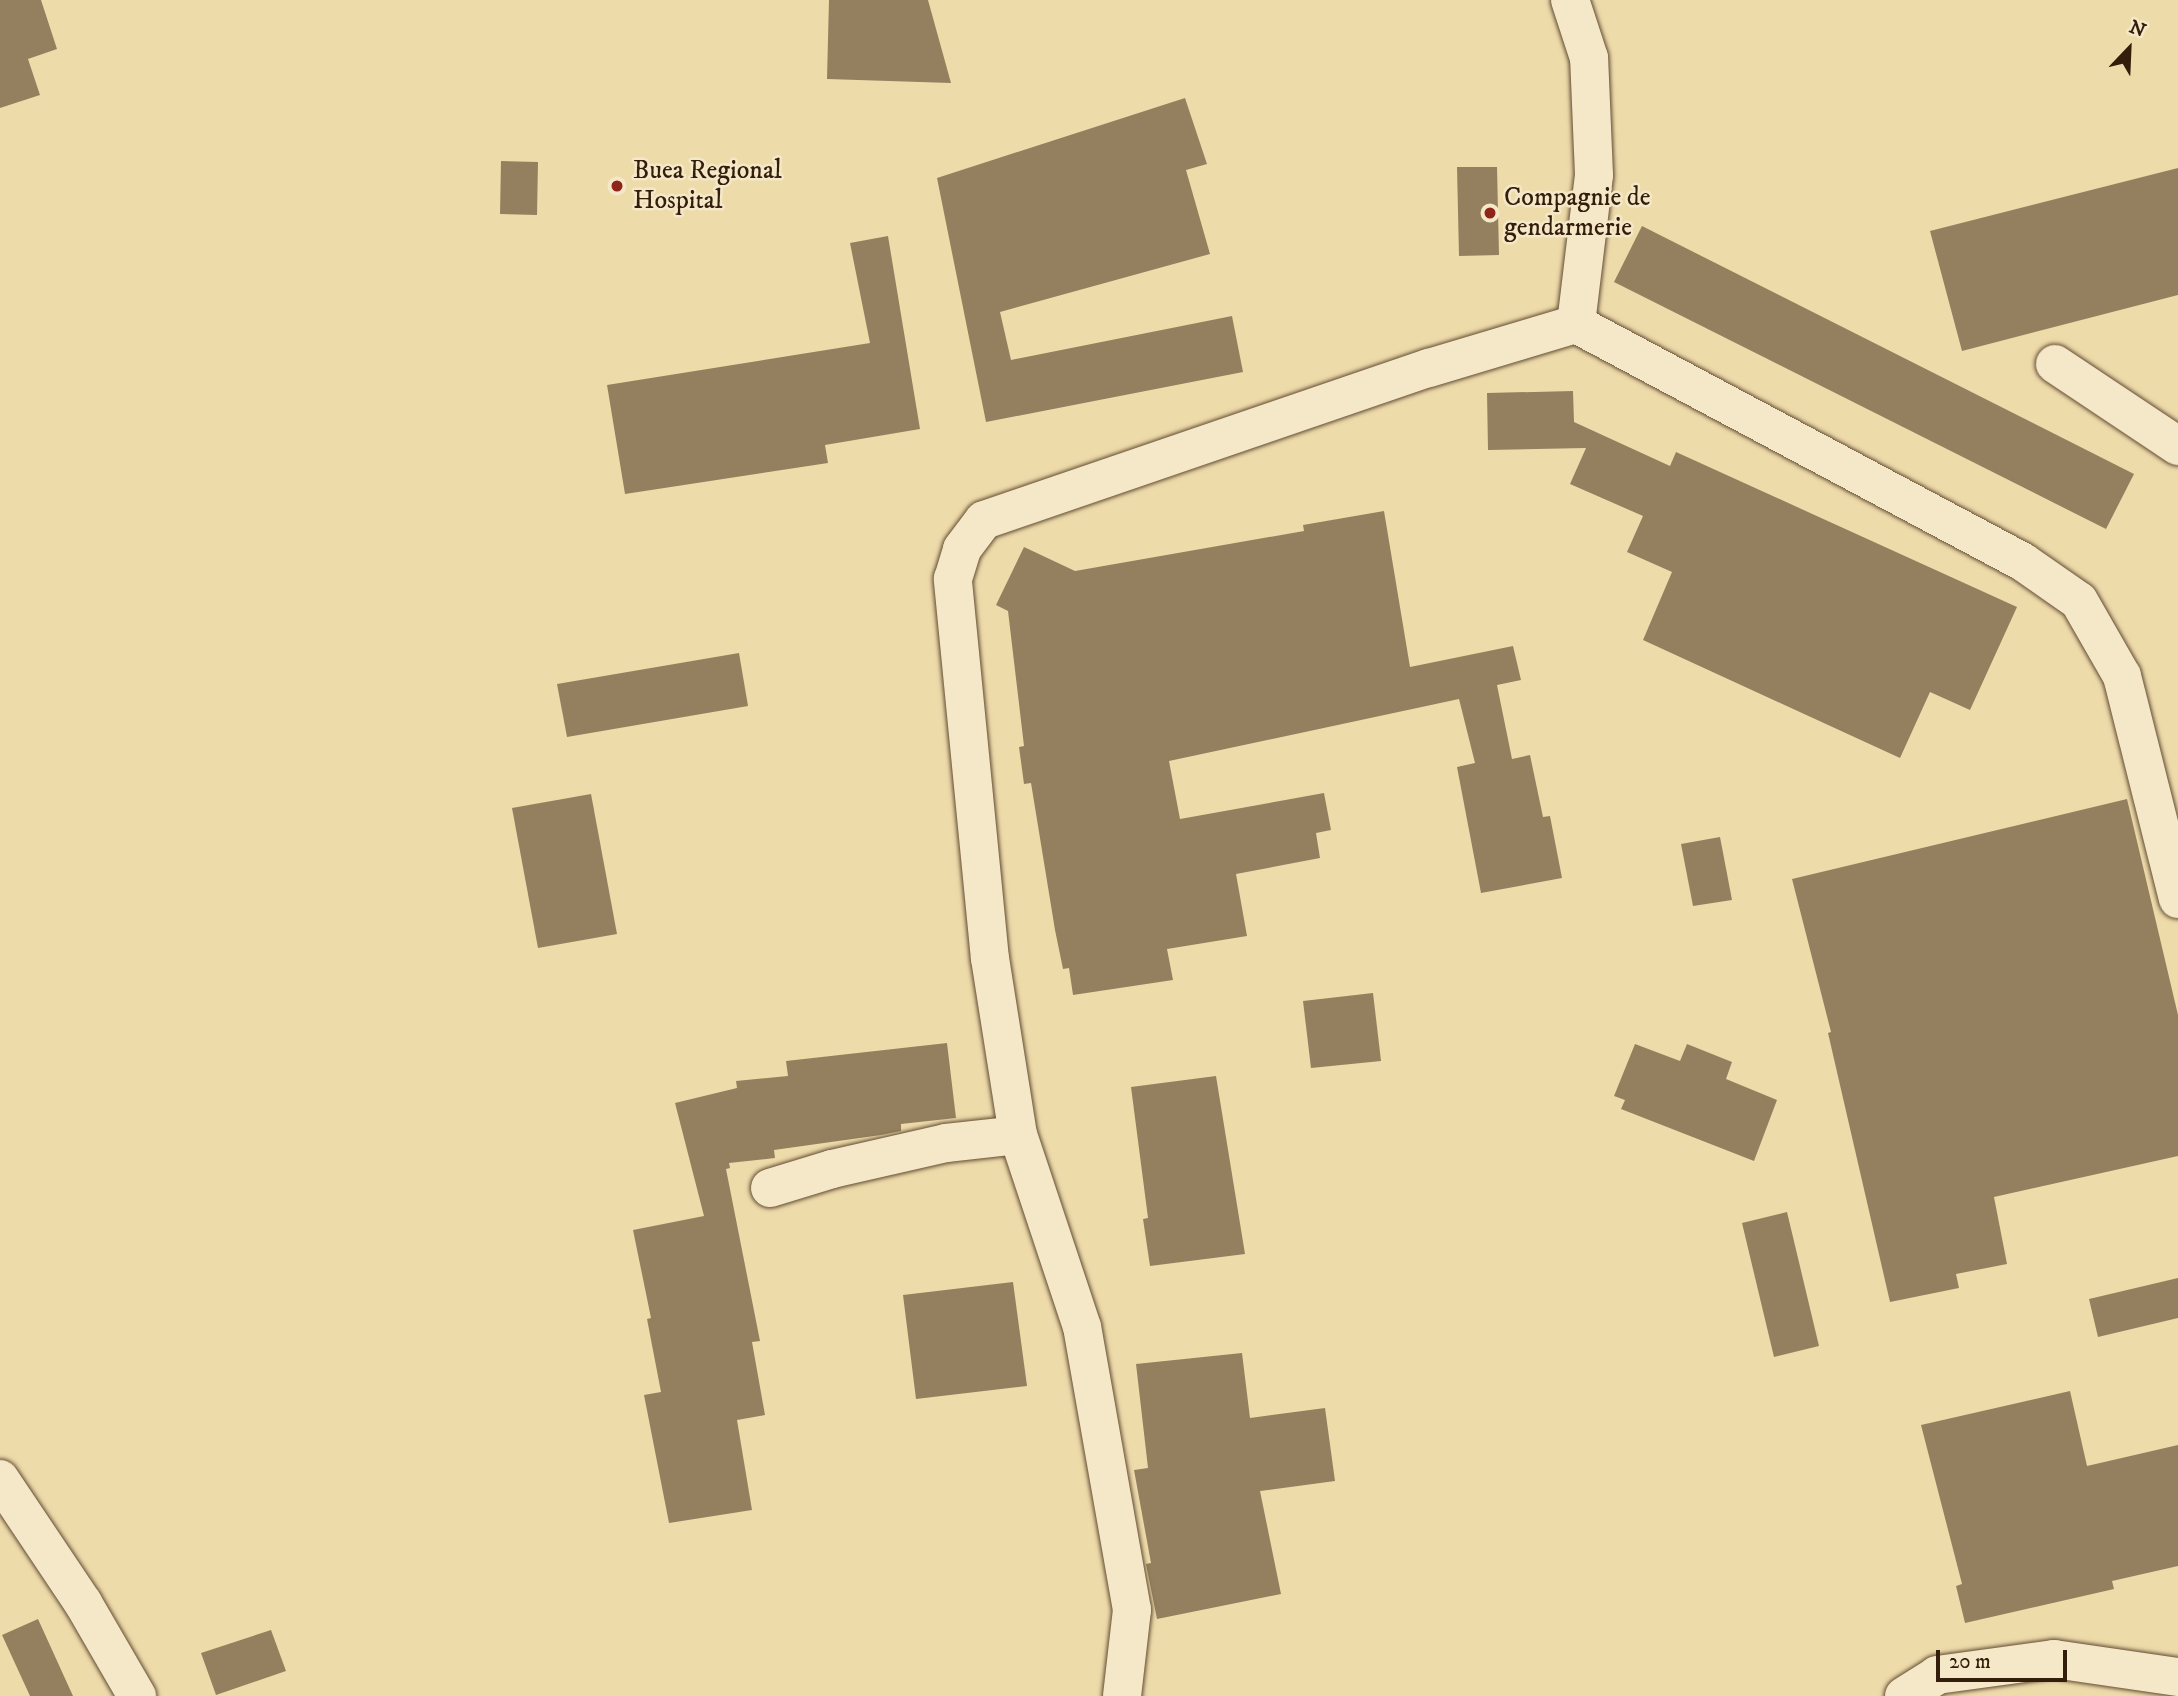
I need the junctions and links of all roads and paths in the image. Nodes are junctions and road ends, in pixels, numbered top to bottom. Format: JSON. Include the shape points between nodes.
{"nodes":[{"id":1,"x":1570,"y":0,"type":"edge"},
{"id":2,"x":1576,"y":324,"type":"junction"},
{"id":3,"x":2055,"y":364,"type":"dead end"},
{"id":4,"x":2178,"y":446,"type":"edge"},
{"id":5,"x":2178,"y":899,"type":"edge"},
{"id":6,"x":1018,"y":1135,"type":"junction"},
{"id":7,"x":770,"y":1188,"type":"dead end"},
{"id":8,"x":0,"y":1479,"type":"edge"},
{"id":9,"x":2178,"y":1677,"type":"edge"},
{"id":10,"x":137,"y":1696,"type":"edge"},
{"id":11,"x":1122,"y":1696,"type":"edge"},
{"id":12,"x":1904,"y":1696,"type":"edge"}],
"edges":[{"from":1,"to":2,"type":"street","via":[[1589,58],[1594,175]]},
{"from":2,"to":5,"type":"street","via":[[2023,562],[2079,601],[2122,676]]},
{"from":2,"to":6,"type":"street","via":[[1429,368],[984,520],[962,549],[953,579],[990,959]]},
{"from":3,"to":4,"type":"street"},
{"from":6,"to":7,"type":"street","via":[[946,1143]]},
{"from":6,"to":11,"type":"street","via":[[1082,1327],[1132,1610]]},
{"from":8,"to":10,"type":"street","via":[[83,1603]]},
{"from":9,"to":12,"type":"street","via":[[2054,1659],[1937,1675]]}]}
